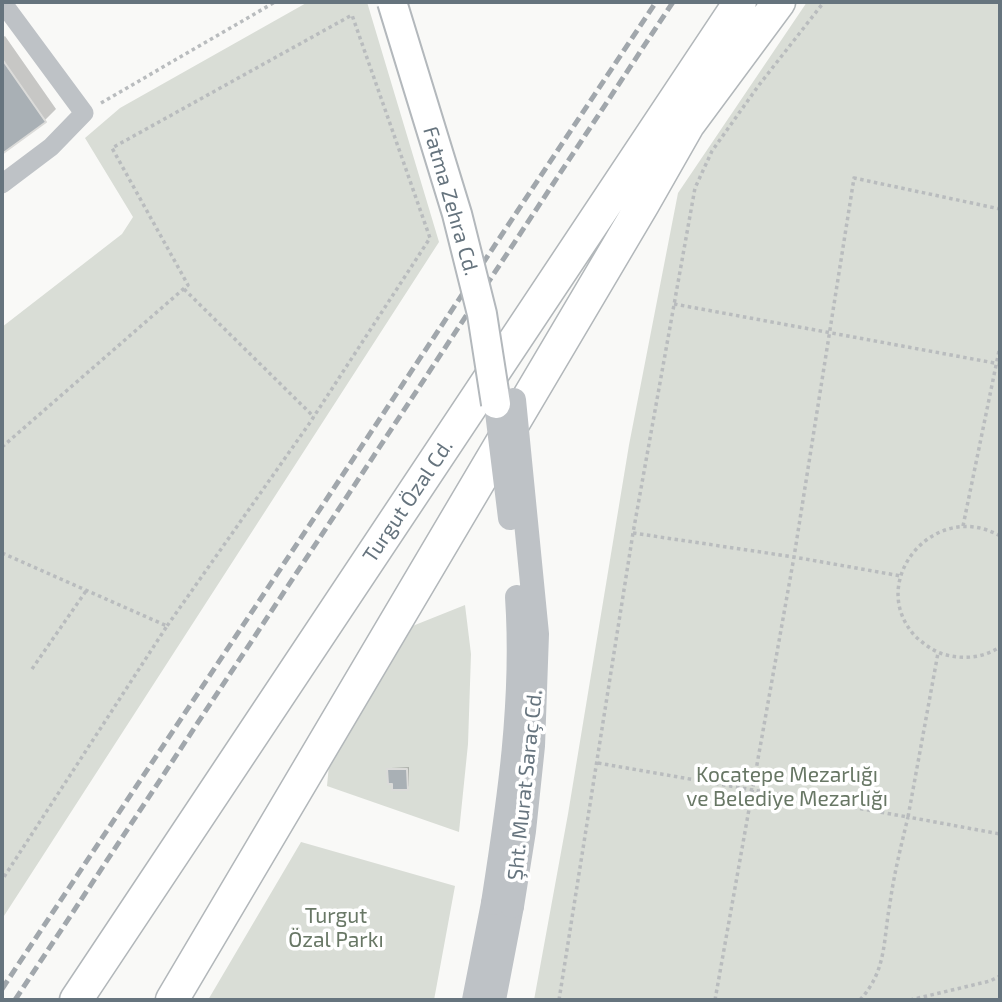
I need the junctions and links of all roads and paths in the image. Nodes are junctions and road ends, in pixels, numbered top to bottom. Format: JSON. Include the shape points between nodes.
{"nodes":[{"id":1,"x":2,"y":2,"type":"edge"},
{"id":2,"x":275,"y":2,"type":"edge"},
{"id":3,"x":392,"y":2,"type":"edge"},
{"id":4,"x":413,"y":2,"type":"edge"},
{"id":5,"x":740,"y":2,"type":"edge"},
{"id":6,"x":779,"y":2,"type":"edge"},
{"id":7,"x":824,"y":2,"type":"edge"},
{"id":8,"x":84,"y":113,"type":"junction"},
{"id":9,"x":2,"y":184,"type":"edge"},
{"id":10,"x":1000,"y":209,"type":"edge"},
{"id":11,"x":184,"y":289,"type":"junction"},
{"id":12,"x":674,"y":304,"type":"junction"},
{"id":13,"x":829,"y":332,"type":"junction"},
{"id":14,"x":1000,"y":346,"type":"edge"},
{"id":15,"x":999,"y":364,"type":"edge"},
{"id":16,"x":505,"y":402,"type":"junction"},
{"id":17,"x":314,"y":416,"type":"junction"},
{"id":18,"x":2,"y":447,"type":"edge"},
{"id":19,"x":963,"y":526,"type":"junction"},
{"id":20,"x":633,"y":533,"type":"junction"},
{"id":21,"x":1000,"y":536,"type":"edge"},
{"id":22,"x":2,"y":553,"type":"edge"},
{"id":23,"x":794,"y":556,"type":"junction"},
{"id":24,"x":901,"y":576,"type":"junction"},
{"id":25,"x":86,"y":591,"type":"junction"},
{"id":26,"x":167,"y":626,"type":"junction"},
{"id":27,"x":1000,"y":647,"type":"edge"},
{"id":28,"x":938,"y":653,"type":"junction"},
{"id":29,"x":32,"y":669,"type":"dead end"},
{"id":30,"x":598,"y":763,"type":"junction"},
{"id":31,"x":751,"y":790,"type":"junction"},
{"id":32,"x":908,"y":817,"type":"junction"},
{"id":33,"x":1000,"y":834,"type":"edge"},
{"id":34,"x":2,"y":880,"type":"edge"},
{"id":35,"x":502,"y":905,"type":"junction"},
{"id":36,"x":1000,"y":976,"type":"edge"},
{"id":37,"x":76,"y":1000,"type":"edge"},
{"id":38,"x":172,"y":1000,"type":"edge"},
{"id":39,"x":474,"y":1000,"type":"edge"},
{"id":40,"x":494,"y":1000,"type":"edge"},
{"id":41,"x":559,"y":1000,"type":"edge"},
{"id":42,"x":715,"y":1000,"type":"edge"},
{"id":43,"x":860,"y":1000,"type":"edge"},
{"id":44,"x":910,"y":1000,"type":"edge"}],
"edges":[{"from":1,"to":8,"type":"street"},
{"from":2,"to":8,"type":"path"},
{"from":3,"to":16,"type":"main road","name":"Fatma Zehra Cd.","bridge":true,"via":[[457,214]]},
{"from":4,"to":16,"type":"main road","name":"Fatma Zehra Cd.","via":[[468,184],[503,332]]},
{"from":5,"to":37,"type":"main road","name":"Turgut Özal Cd."},
{"from":6,"to":38,"type":"main road","via":[[688,125]]},
{"from":7,"to":12,"type":"path","via":[[712,151],[695,188]]},
{"from":8,"to":9,"type":"street","via":[[51,148]]},
{"from":10,"to":13,"type":"path","via":[[854,178]]},
{"from":11,"to":17,"type":"path"},
{"from":11,"to":17,"type":"path","via":[[188,285],[112,148],[352,15],[430,238]]},
{"from":11,"to":18,"type":"path"},
{"from":12,"to":13,"type":"path"},
{"from":12,"to":20,"type":"path"},
{"from":13,"to":15,"type":"path"},
{"from":13,"to":23,"type":"path"},
{"from":14,"to":15,"type":"path"},
{"from":15,"to":19,"type":"path"},
{"from":16,"to":35,"type":"street","name":"Şht. Murat Saraç Cd.","bridge":true,"via":[[519,626]]},
{"from":17,"to":26,"type":"path"},
{"from":19,"to":21,"type":"path"},
{"from":19,"to":24,"type":"path","via":[[923,540],[909,556]]},
{"from":20,"to":23,"type":"path"},
{"from":20,"to":30,"type":"path"},
{"from":22,"to":25,"type":"path"},
{"from":23,"to":24,"type":"path"},
{"from":23,"to":31,"type":"path"},
{"from":24,"to":28,"type":"path","via":[[905,620],[924,644]]},
{"from":25,"to":26,"type":"path"},
{"from":25,"to":29,"type":"path"},
{"from":26,"to":34,"type":"path"},
{"from":27,"to":28,"type":"path","via":[[973,658]]},
{"from":28,"to":32,"type":"path"},
{"from":30,"to":31,"type":"path"},
{"from":30,"to":41,"type":"path"},
{"from":31,"to":32,"type":"path"},
{"from":31,"to":42,"type":"path"},
{"from":32,"to":33,"type":"path"},
{"from":32,"to":43,"type":"path","via":[[882,962],[873,986]]},
{"from":35,"to":39,"type":"street","name":"Şht. Murat Saraç Cd."},
{"from":35,"to":40,"type":"street","name":"Şht. Murat Saraç Cd."},
{"from":36,"to":44,"type":"path"}]}
